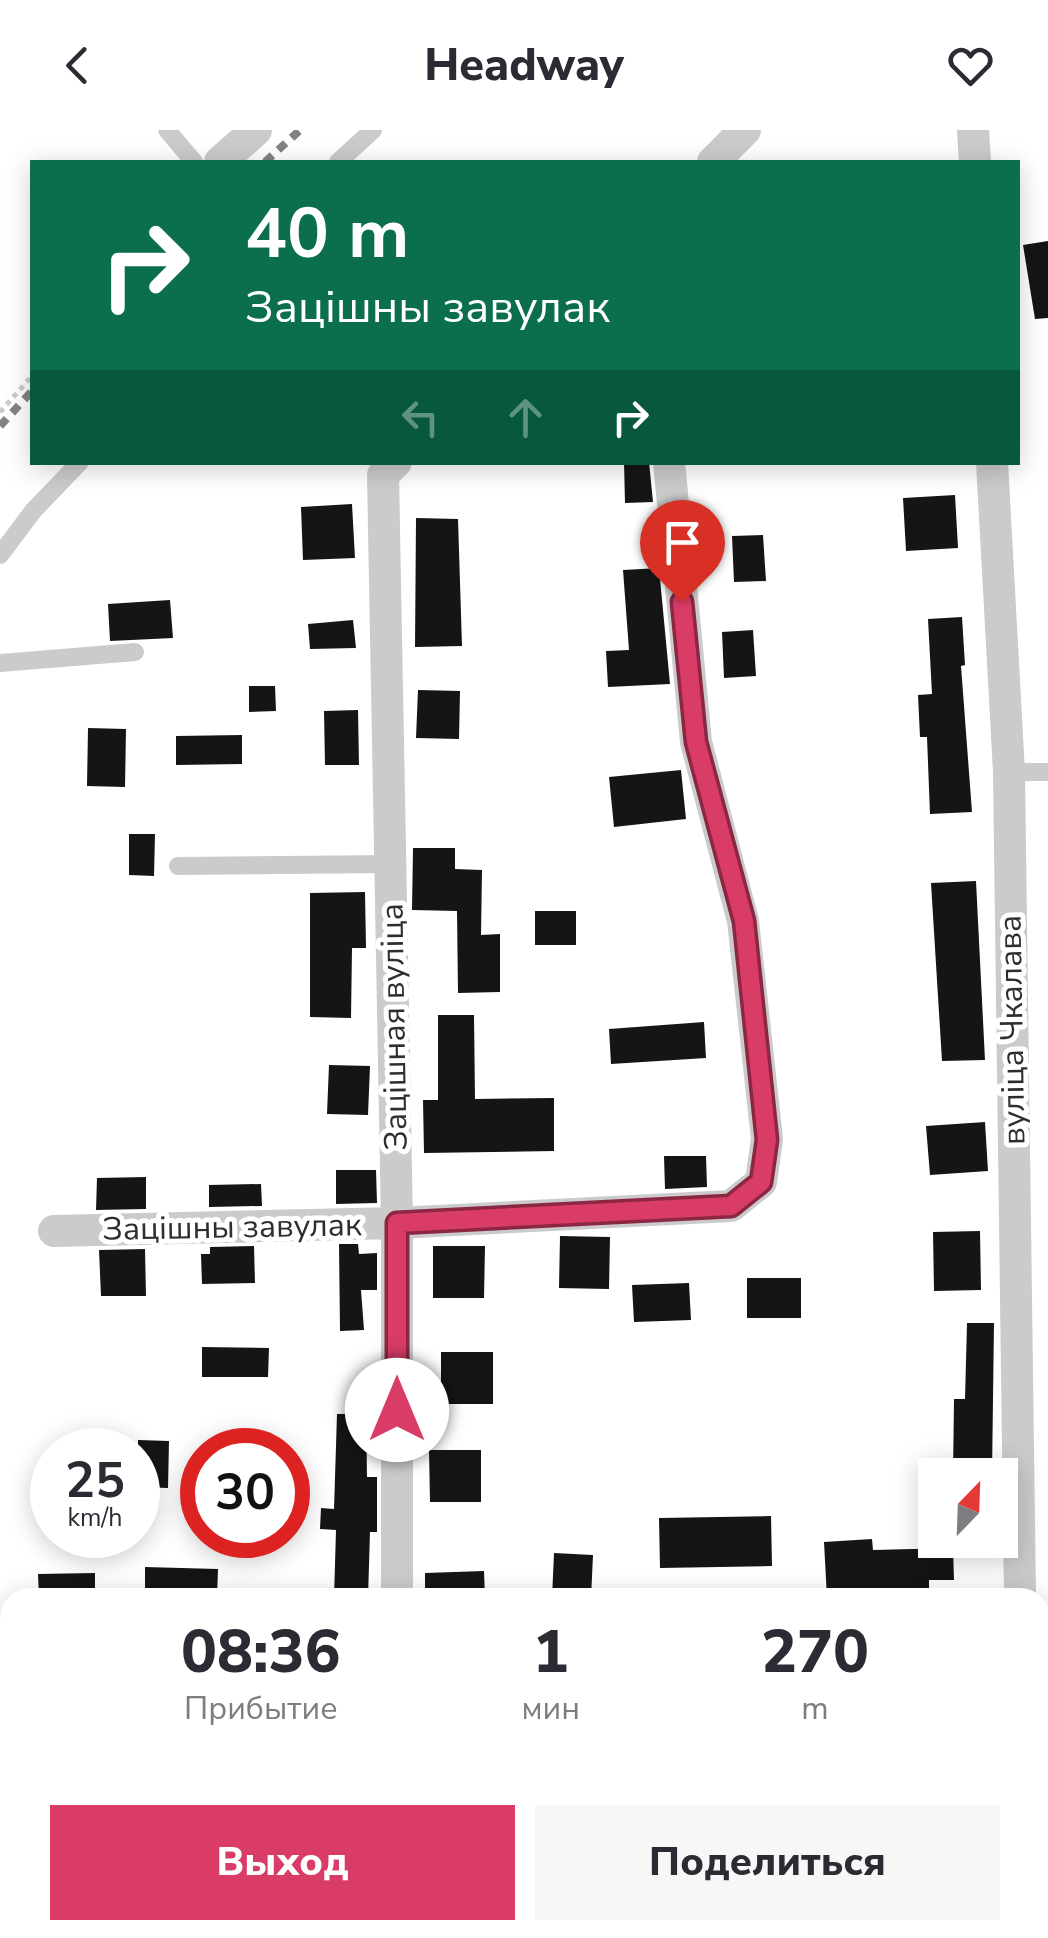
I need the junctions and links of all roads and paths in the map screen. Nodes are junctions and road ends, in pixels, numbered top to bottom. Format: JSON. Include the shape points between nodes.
{"nodes":[{"id":1,"x":167,"y":130,"type":"edge"},
{"id":2,"x":256,"y":130,"type":"edge"},
{"id":3,"x":374,"y":130,"type":"edge"},
{"id":4,"x":745,"y":130,"type":"edge"},
{"id":5,"x":973,"y":130,"type":"edge"},
{"id":6,"x":192,"y":160,"type":"edge"},
{"id":7,"x":222,"y":160,"type":"edge"},
{"id":8,"x":340,"y":160,"type":"edge"},
{"id":9,"x":716,"y":160,"type":"edge"},
{"id":10,"x":975,"y":160,"type":"edge"},
{"id":11,"x":30,"y":378,"type":"edge"},
{"id":12,"x":0,"y":412,"type":"edge"},
{"id":13,"x":77,"y":465,"type":"edge"},
{"id":14,"x":393,"y":465,"type":"edge"},
{"id":15,"x":669,"y":465,"type":"edge"},
{"id":16,"x":992,"y":465,"type":"edge"},
{"id":17,"x":0,"y":555,"type":"edge"},
{"id":18,"x":135,"y":652,"type":"dead end"},
{"id":19,"x":0,"y":663,"type":"edge"},
{"id":20,"x":1009,"y":772,"type":"junction"},
{"id":21,"x":1048,"y":772,"type":"edge"},
{"id":22,"x":390,"y":864,"type":"junction"},
{"id":23,"x":178,"y":866,"type":"dead end"},
{"id":24,"x":397,"y":1223,"type":"junction"},
{"id":25,"x":54,"y":1231,"type":"dead end"},
{"id":26,"x":397,"y":1588,"type":"edge"},
{"id":27,"x":1020,"y":1588,"type":"edge"}],
"edges":[{"from":1,"to":6,"type":"lane"},
{"from":2,"to":7,"type":"street"},
{"from":3,"to":8,"type":"lane"},
{"from":4,"to":9,"type":"street"},
{"from":5,"to":10,"type":"street"},
{"from":11,"to":12,"type":"path"},
{"from":13,"to":17,"type":"lane"},
{"from":14,"to":22,"type":"street","name":"Зацішная вуліца","via":[[383,475]]},
{"from":15,"to":24,"type":"street","name":"Зацішны завулак","via":[[696,742],[744,921],[767,1140],[761,1182],[731,1206]]},
{"from":16,"to":20,"type":"street","name":"вуліца Чкалава"},
{"from":18,"to":19,"type":"lane"},
{"from":20,"to":21,"type":"lane"},
{"from":20,"to":27,"type":"street","name":"вуліца Чкалава"},
{"from":22,"to":23,"type":"lane"},
{"from":22,"to":24,"type":"street","name":"Зацішная вуліца"},
{"from":24,"to":25,"type":"street","name":"Зацішны завулак"},
{"from":24,"to":26,"type":"street","name":"Зацішная вуліца"}]}
